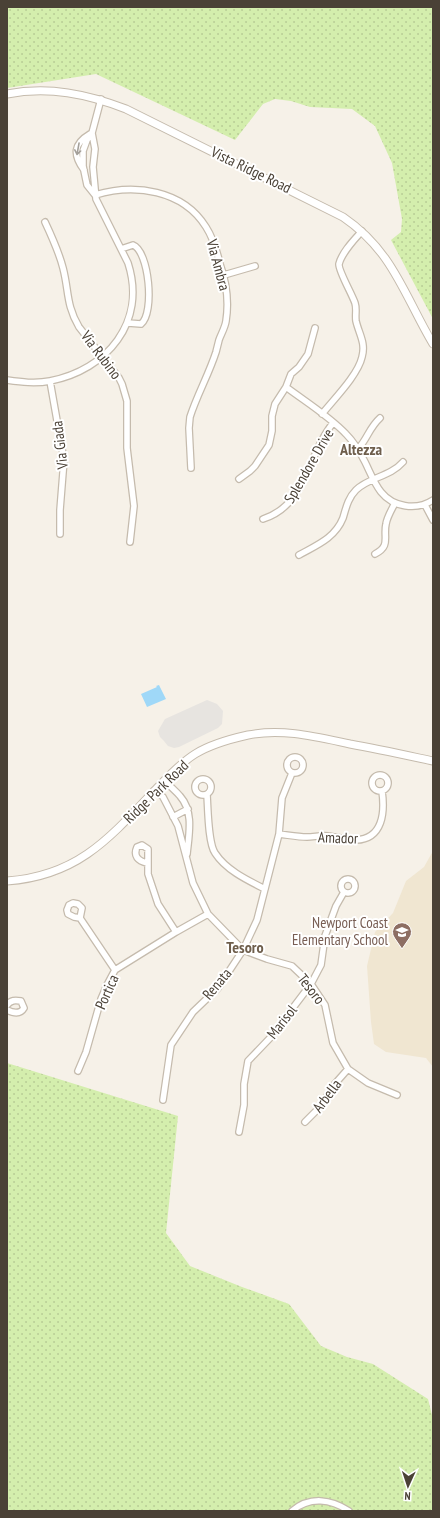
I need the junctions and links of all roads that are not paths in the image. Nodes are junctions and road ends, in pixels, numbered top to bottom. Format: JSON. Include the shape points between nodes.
{"nodes":[{"id":1,"x":7,"y":94,"type":"edge"},
{"id":2,"x":101,"y":99,"type":"junction"},
{"id":3,"x":92,"y":133,"type":"junction"},
{"id":4,"x":95,"y":195,"type":"junction"},
{"id":5,"x":45,"y":222,"type":"dead end"},
{"id":6,"x":362,"y":231,"type":"junction"},
{"id":7,"x":121,"y":249,"type":"junction"},
{"id":8,"x":254,"y":266,"type":"dead end"},
{"id":9,"x":224,"y":275,"type":"junction"},
{"id":10,"x":128,"y":324,"type":"junction"},
{"id":11,"x":315,"y":328,"type":"dead end"},
{"id":12,"x":433,"y":344,"type":"edge"},
{"id":13,"x":102,"y":356,"type":"junction"},
{"id":14,"x":7,"y":380,"type":"edge"},
{"id":15,"x":50,"y":381,"type":"junction"},
{"id":16,"x":286,"y":387,"type":"junction"},
{"id":17,"x":322,"y":414,"type":"junction"},
{"id":18,"x":380,"y":418,"type":"dead end"},
{"id":19,"x":333,"y":423,"type":"junction"},
{"id":20,"x":358,"y":448,"type":"junction"},
{"id":21,"x":403,"y":462,"type":"dead end"},
{"id":22,"x":191,"y":468,"type":"dead end"},
{"id":23,"x":238,"y":479,"type":"dead end"},
{"id":24,"x":374,"y":480,"type":"junction"},
{"id":25,"x":433,"y":500,"type":"edge"},
{"id":26,"x":395,"y":503,"type":"junction"},
{"id":27,"x":425,"y":505,"type":"junction"},
{"id":28,"x":262,"y":519,"type":"dead end"},
{"id":29,"x":433,"y":520,"type":"edge"},
{"id":30,"x":60,"y":534,"type":"dead end"},
{"id":31,"x":130,"y":542,"type":"dead end"},
{"id":32,"x":375,"y":554,"type":"dead end"},
{"id":33,"x":299,"y":555,"type":"dead end"},
{"id":34,"x":433,"y":761,"type":"edge"},
{"id":35,"x":292,"y":773,"type":"dead end"},
{"id":36,"x":165,"y":780,"type":"junction"},
{"id":37,"x":156,"y":790,"type":"junction"},
{"id":38,"x":382,"y":791,"type":"dead end"},
{"id":39,"x":207,"y":795,"type":"dead end"},
{"id":40,"x":188,"y":809,"type":"junction"},
{"id":41,"x":173,"y":817,"type":"junction"},
{"id":42,"x":279,"y":834,"type":"junction"},
{"id":43,"x":187,"y":856,"type":"junction"},
{"id":44,"x":147,"y":863,"type":"dead end"},
{"id":45,"x":7,"y":881,"type":"edge"},
{"id":46,"x":265,"y":889,"type":"junction"},
{"id":47,"x":344,"y":892,"type":"dead end"},
{"id":48,"x":208,"y":914,"type":"junction"},
{"id":49,"x":80,"y":918,"type":"dead end"},
{"id":50,"x":176,"y":932,"type":"junction"},
{"id":51,"x":243,"y":950,"type":"junction"},
{"id":52,"x":115,"y":970,"type":"junction"},
{"id":53,"x":311,"y":984,"type":"junction"},
{"id":54,"x":7,"y":1005,"type":"edge"},
{"id":55,"x":7,"y":1010,"type":"edge"},
{"id":56,"x":348,"y":1069,"type":"junction"},
{"id":57,"x":78,"y":1071,"type":"dead end"},
{"id":58,"x":397,"y":1095,"type":"dead end"},
{"id":59,"x":163,"y":1100,"type":"dead end"},
{"id":60,"x":306,"y":1122,"type":"dead end"},
{"id":61,"x":239,"y":1132,"type":"dead end"},
{"id":62,"x":292,"y":1511,"type":"edge"},
{"id":63,"x":349,"y":1511,"type":"edge"}],
"edges":[{"from":1,"to":2,"type":"street","name":"Vista Ridge Road","via":[[51,91]]},
{"from":2,"to":3,"type":"street"},
{"from":2,"to":6,"type":"street","name":"Vista Ridge Road","via":[[328,209]]},
{"from":3,"to":4,"type":"street","via":[[95,149]]},
{"from":3,"to":4,"type":"street","one_way":true,"via":[[83,151],[87,185]]},
{"from":4,"to":7,"type":"street"},
{"from":4,"to":9,"type":"street","name":"Via Ambra","via":[[116,190],[141,189],[165,194],[185,204],[200,218],[208,231],[216,247]]},
{"from":5,"to":13,"type":"street","name":"Via Rubino","via":[[63,268],[74,318]]},
{"from":6,"to":12,"type":"street","name":"Vista Ridge Road","via":[[392,267]]},
{"from":6,"to":17,"type":"street","via":[[341,257],[339,265],[356,304],[356,322],[363,344],[362,358],[345,387]]},
{"from":7,"to":10,"type":"street","via":[[133,283],[133,305]]},
{"from":7,"to":10,"type":"street","via":[[132,245],[138,248],[149,290],[144,322]]},
{"from":8,"to":9,"type":"street"},
{"from":9,"to":22,"type":"street","name":"Via Ambra","via":[[226,322],[190,417]]},
{"from":10,"to":13,"type":"street","via":[[118,341]]},
{"from":11,"to":16,"type":"street","via":[[308,354],[291,374]]},
{"from":13,"to":15,"type":"street","via":[[84,369]]},
{"from":13,"to":31,"type":"street","name":"Via Rubino","via":[[122,384],[127,401],[127,448],[134,506]]},
{"from":14,"to":15,"type":"street","via":[[32,383]]},
{"from":15,"to":30,"type":"street","name":"Via Giada","via":[[64,460]]},
{"from":16,"to":17,"type":"street"},
{"from":16,"to":23,"type":"street","via":[[273,410],[269,445],[255,466]]},
{"from":17,"to":19,"type":"street"},
{"from":18,"to":20,"type":"street"},
{"from":19,"to":20,"type":"street"},
{"from":19,"to":28,"type":"street","name":"Splendore Drive","via":[[324,435],[290,503],[277,513]]},
{"from":20,"to":24,"type":"street"},
{"from":21,"to":24,"type":"street","via":[[392,472]]},
{"from":24,"to":26,"type":"street","via":[[380,492]]},
{"from":24,"to":33,"type":"street","via":[[362,485],[351,495],[339,526],[330,537]]},
{"from":25,"to":27,"type":"street"},
{"from":26,"to":27,"type":"street","via":[[411,507]]},
{"from":26,"to":32,"type":"street","via":[[386,523],[385,544],[383,549]]},
{"from":27,"to":29,"type":"street"},
{"from":34,"to":36,"type":"street","name":"Ridge Park Road","via":[[309,735],[263,733],[208,747],[194,755]]},
{"from":35,"to":42,"type":"street","name":"Renata","via":[[282,798]]},
{"from":36,"to":37,"type":"street","name":"Ridge Park Road"},
{"from":36,"to":40,"type":"street","name":"Tesoro"},
{"from":37,"to":41,"type":"street","name":"Tesoro","via":[[163,797]]},
{"from":37,"to":45,"type":"street","name":"Ridge Park Road","via":[[104,843],[76,862],[37,877]]},
{"from":38,"to":42,"type":"street","name":"Amador","via":[[384,811],[380,825],[367,838],[355,840]]},
{"from":39,"to":46,"type":"street","via":[[210,836],[214,852],[244,879]]},
{"from":40,"to":41,"type":"street"},
{"from":40,"to":43,"type":"street","name":"Tesoro","via":[[190,829]]},
{"from":41,"to":43,"type":"street","name":"Tesoro"},
{"from":42,"to":46,"type":"street","name":"Renata"},
{"from":43,"to":48,"type":"street","name":"Tesoro","via":[[193,883]]},
{"from":44,"to":50,"type":"street","via":[[158,904]]},
{"from":46,"to":51,"type":"street","name":"Renata","via":[[257,920]]},
{"from":47,"to":53,"type":"street","name":"Marisol","via":[[325,936],[321,965]]},
{"from":48,"to":50,"type":"street","name":"Portica"},
{"from":48,"to":51,"type":"street","name":"Tesoro"},
{"from":49,"to":52,"type":"street"},
{"from":50,"to":52,"type":"street","name":"Portica"},
{"from":51,"to":53,"type":"street","name":"Tesoro","via":[[292,966]]},
{"from":51,"to":59,"type":"street","name":"Renata","via":[[218,988],[193,1012],[171,1046]]},
{"from":52,"to":57,"type":"street","name":"Portica","via":[[101,999]]},
{"from":53,"to":56,"type":"street","name":"Tesoro","via":[[325,1005],[333,1043]]},
{"from":53,"to":61,"type":"street","name":"Marisol","via":[[270,1038],[248,1062]]},
{"from":54,"to":55,"type":"street","via":[[16,1000],[22,1001],[24,1008],[18,1013]]},
{"from":56,"to":58,"type":"street","name":"Tesoro","via":[[368,1083]]},
{"from":56,"to":60,"type":"street","name":"Arbella"},
{"from":62,"to":63,"type":"street","via":[[304,1504],[320,1500],[334,1502]]}]}
